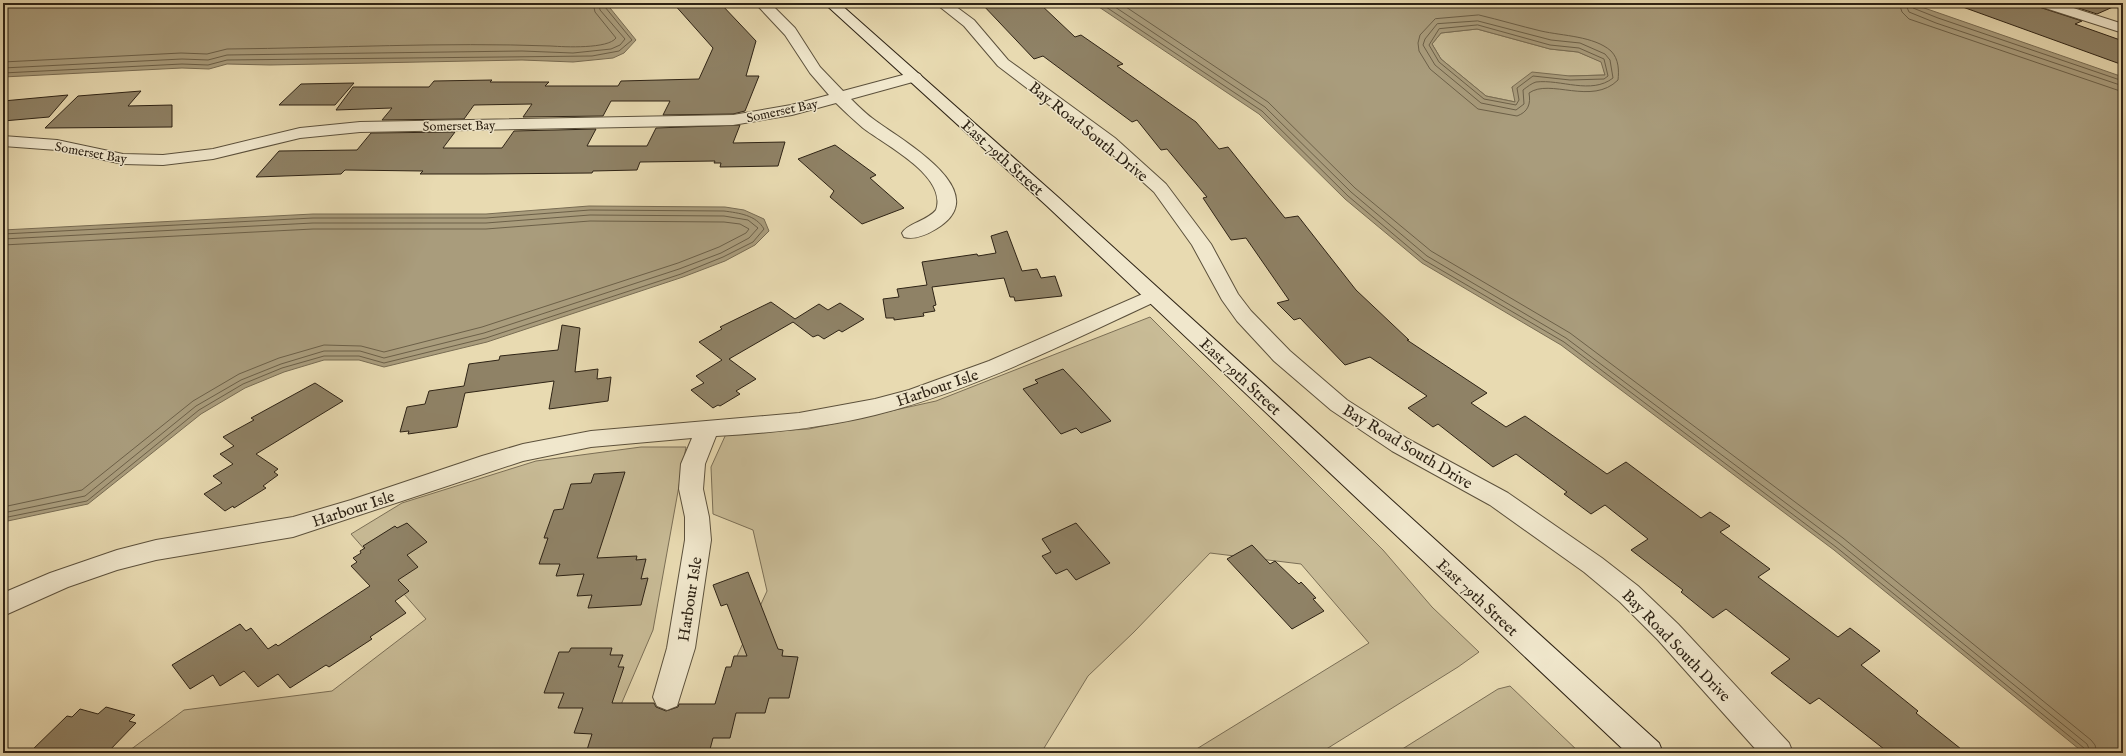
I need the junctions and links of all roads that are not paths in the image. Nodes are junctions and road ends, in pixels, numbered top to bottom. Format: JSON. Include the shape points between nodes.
{"nodes":[{"id":1,"x":762,"y":3,"type":"edge"},
{"id":2,"x":831,"y":3,"type":"edge"},
{"id":3,"x":942,"y":3,"type":"edge"},
{"id":4,"x":2044,"y":3,"type":"edge"},
{"id":5,"x":2123,"y":29,"type":"edge"},
{"id":6,"x":914,"y":77,"type":"junction"},
{"id":7,"x":841,"y":97,"type":"junction"},
{"id":8,"x":3,"y":141,"type":"edge"},
{"id":9,"x":911,"y":233,"type":"dead end"},
{"id":10,"x":1154,"y":294,"type":"junction"},
{"id":11,"x":707,"y":430,"type":"junction"},
{"id":12,"x":3,"y":605,"type":"edge"},
{"id":13,"x":667,"y":697,"type":"dead end"},
{"id":14,"x":1648,"y":753,"type":"edge"},
{"id":15,"x":1778,"y":753,"type":"edge"}],
"edges":[{"from":1,"to":7,"type":"street","via":[[792,35],[815,69]]},
{"from":2,"to":6,"type":"street","name":"East 79th Street"},
{"from":3,"to":15,"type":"street","name":"Bay Road South Drive","via":[[969,23],[1003,63],[1115,147],[1160,188],[1202,244],[1229,296],[1282,356],[1339,404],[1400,445],[1499,499],[1593,565],[1629,594],[1668,632]]},
{"from":4,"to":5,"type":"street"},
{"from":6,"to":7,"type":"street","name":"Somerset Bay"},
{"from":6,"to":10,"type":"street","name":"East 79th Street"},
{"from":7,"to":8,"type":"street","name":"Somerset Bay","via":[[782,112],[724,121],[331,129],[280,137],[203,156],[163,160],[123,159],[57,145]]},
{"from":7,"to":9,"type":"street","via":[[860,116],[934,174],[944,188],[947,199],[943,213],[930,226]]},
{"from":10,"to":11,"type":"street","name":"Harbour Isle","via":[[976,374],[908,398],[846,414]]},
{"from":10,"to":14,"type":"street","name":"East 79th Street"},
{"from":11,"to":12,"type":"street","name":"Harbour Isle","via":[[611,436],[529,451],[459,471],[318,520],[125,558],[76,573]]},
{"from":11,"to":13,"type":"street","name":"Harbour Isle","via":[[693,464],[691,489],[697,517],[698,540],[681,648]]}]}
